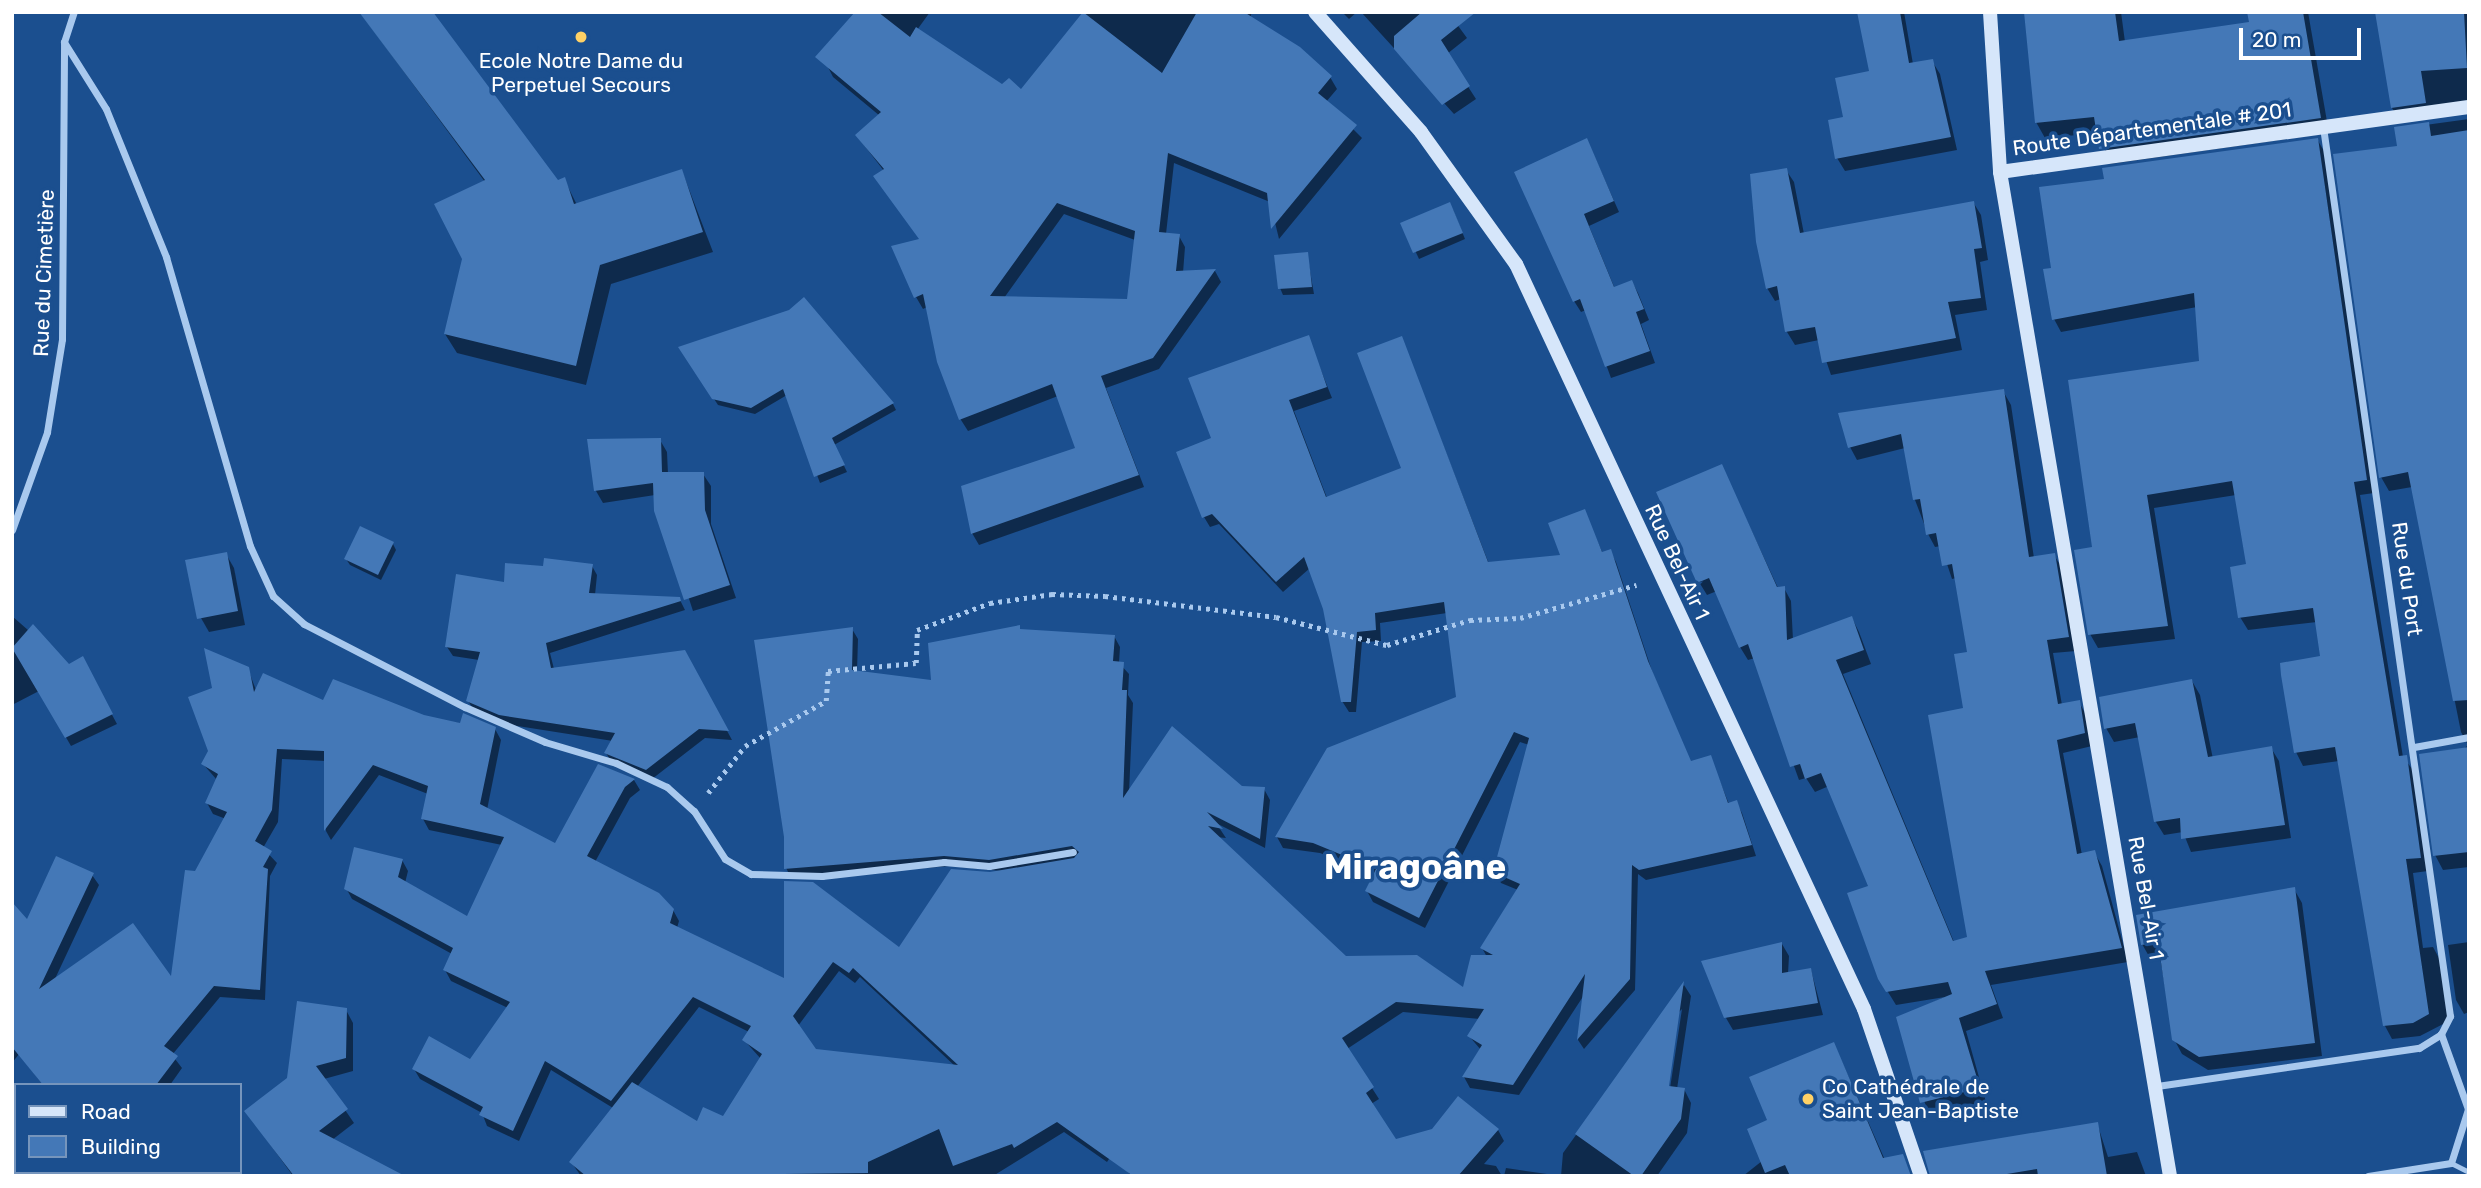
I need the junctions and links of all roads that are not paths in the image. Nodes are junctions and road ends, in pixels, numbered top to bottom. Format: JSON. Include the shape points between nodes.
{"nodes":[{"id":1,"x":74,"y":12,"type":"edge"},
{"id":2,"x":1315,"y":12,"type":"edge"},
{"id":3,"x":1990,"y":12,"type":"edge"},
{"id":4,"x":64,"y":42,"type":"junction"},
{"id":5,"x":2469,"y":107,"type":"edge"},
{"id":6,"x":2323,"y":126,"type":"junction"},
{"id":7,"x":2000,"y":172,"type":"junction"},
{"id":8,"x":12,"y":530,"type":"edge"},
{"id":9,"x":2469,"y":737,"type":"edge"},
{"id":10,"x":2413,"y":747,"type":"junction"},
{"id":11,"x":1073,"y":852,"type":"dead end"},
{"id":12,"x":2441,"y":1034,"type":"junction"},
{"id":13,"x":2157,"y":1086,"type":"junction"},
{"id":14,"x":2451,"y":1163,"type":"junction"},
{"id":15,"x":2469,"y":1172,"type":"edge"},
{"id":16,"x":1922,"y":1176,"type":"edge"},
{"id":17,"x":2170,"y":1176,"type":"edge"},
{"id":18,"x":2368,"y":1176,"type":"edge"}],
"edges":[{"from":1,"to":4,"type":"street","name":"Rue du Cimetière"},
{"from":2,"to":16,"type":"street","name":"Rue Bel-Air 1","via":[[1421,132],[1516,264],[1864,1009]]},
{"from":3,"to":7,"type":"street","name":"Route Départementale # 201"},
{"from":4,"to":8,"type":"street","name":"Rue du Cimetière","via":[[62,339],[47,432]]},
{"from":4,"to":11,"type":"street","via":[[106,109],[166,257],[250,546],[273,596],[304,624],[453,701],[545,742],[616,763],[667,787],[694,811],[725,859],[751,874],[822,876],[944,862],[989,866]]},
{"from":5,"to":6,"type":"street","name":"Route Départementale # 201"},
{"from":6,"to":7,"type":"street","name":"Route Départementale # 201"},
{"from":6,"to":10,"type":"street","name":"Rue du Port"},
{"from":7,"to":13,"type":"street","name":"Rue Bel-Air 1"},
{"from":9,"to":10,"type":"street"},
{"from":10,"to":12,"type":"street","name":"Rue du Port","via":[[2450,1007]]},
{"from":12,"to":13,"type":"street","via":[[2419,1048],[2386,1055]]},
{"from":12,"to":14,"type":"street","via":[[2468,1109]]},
{"from":13,"to":17,"type":"street","name":"Rue Bel-Air 1"},
{"from":14,"to":15,"type":"lane"},
{"from":14,"to":18,"type":"street"}]}
